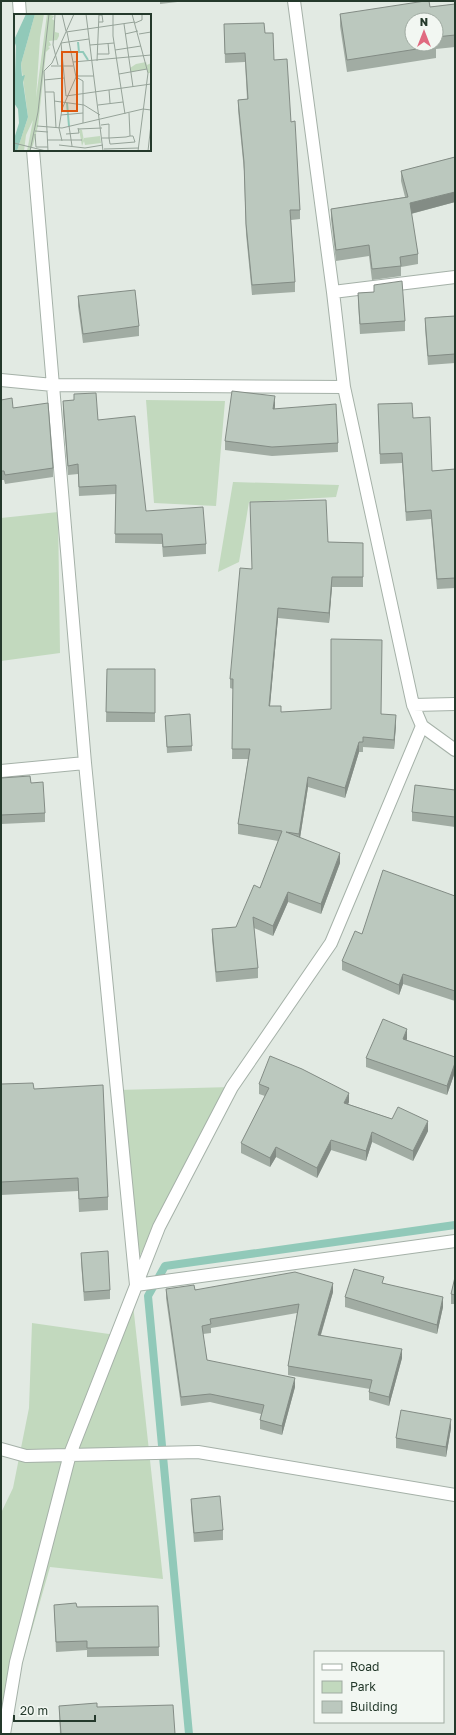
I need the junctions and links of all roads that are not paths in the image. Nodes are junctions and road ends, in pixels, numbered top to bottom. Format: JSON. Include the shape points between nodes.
{"nodes":[{"id":1,"x":19,"y":1,"type":"edge"},
{"id":2,"x":294,"y":1,"type":"edge"},
{"id":3,"x":20,"y":14,"type":"edge"},
{"id":4,"x":32,"y":151,"type":"edge"},
{"id":5,"x":455,"y":277,"type":"edge"},
{"id":6,"x":334,"y":292,"type":"junction"},
{"id":7,"x":1,"y":380,"type":"edge"},
{"id":8,"x":53,"y":385,"type":"junction"},
{"id":9,"x":344,"y":387,"type":"junction"},
{"id":10,"x":455,"y":704,"type":"edge"},
{"id":11,"x":413,"y":705,"type":"junction"},
{"id":12,"x":422,"y":726,"type":"junction"},
{"id":13,"x":455,"y":750,"type":"edge"},
{"id":14,"x":85,"y":763,"type":"junction"},
{"id":15,"x":1,"y":771,"type":"edge"},
{"id":16,"x":455,"y":1242,"type":"edge"},
{"id":17,"x":136,"y":1285,"type":"junction"},
{"id":18,"x":1,"y":1449,"type":"edge"},
{"id":19,"x":70,"y":1454,"type":"junction"},
{"id":20,"x":455,"y":1496,"type":"edge"},
{"id":21,"x":4,"y":1734,"type":"edge"}],
"edges":[{"from":1,"to":3,"type":"street"},
{"from":2,"to":6,"type":"street"},
{"from":4,"to":8,"type":"street"},
{"from":5,"to":6,"type":"street"},
{"from":6,"to":9,"type":"street"},
{"from":7,"to":8,"type":"street"},
{"from":8,"to":9,"type":"street"},
{"from":8,"to":14,"type":"street"},
{"from":9,"to":11,"type":"street"},
{"from":10,"to":11,"type":"street"},
{"from":11,"to":12,"type":"street"},
{"from":12,"to":13,"type":"street"},
{"from":12,"to":17,"type":"street","via":[[331,943],[232,1087],[159,1227]]},
{"from":14,"to":15,"type":"street"},
{"from":14,"to":17,"type":"street"},
{"from":16,"to":17,"type":"street"},
{"from":17,"to":19,"type":"street"},
{"from":18,"to":19,"type":"street","via":[[26,1456]]},
{"from":19,"to":20,"type":"street","via":[[198,1452]]},
{"from":19,"to":21,"type":"street","via":[[16,1662]]}]}
